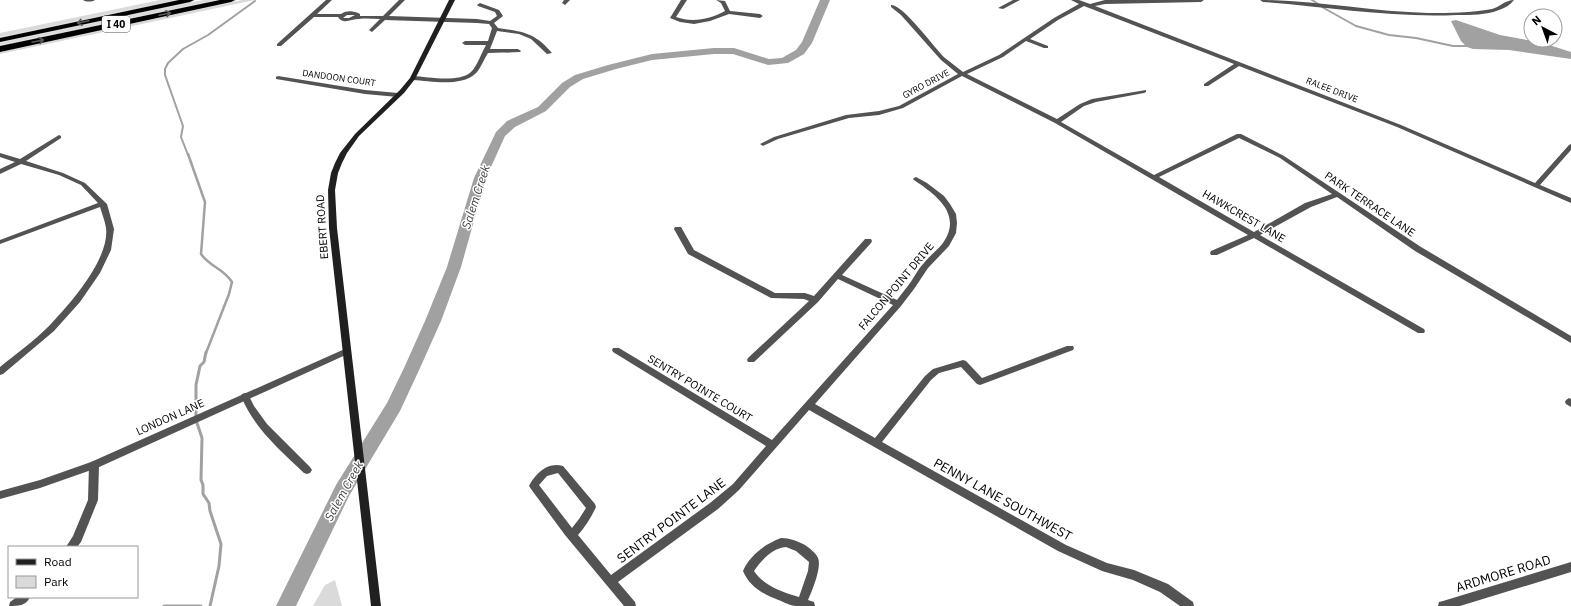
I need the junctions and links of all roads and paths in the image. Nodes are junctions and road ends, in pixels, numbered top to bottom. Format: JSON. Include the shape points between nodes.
{"nodes":[{"id":1,"x":86,"y":0,"type":"edge"},
{"id":2,"x":92,"y":0,"type":"edge"},
{"id":3,"x":190,"y":0,"type":"edge"},
{"id":4,"x":231,"y":0,"type":"edge"},
{"id":5,"x":328,"y":0,"type":"edge"},
{"id":6,"x":402,"y":0,"type":"edge"},
{"id":7,"x":452,"y":0,"type":"edge"},
{"id":8,"x":684,"y":0,"type":"edge"},
{"id":9,"x":719,"y":0,"type":"edge"},
{"id":10,"x":1017,"y":0,"type":"edge"},
{"id":11,"x":1074,"y":0,"type":"edge"},
{"id":12,"x":1201,"y":0,"type":"edge"},
{"id":13,"x":1263,"y":0,"type":"edge"},
{"id":14,"x":1511,"y":0,"type":"edge"},
{"id":15,"x":480,"y":5,"type":"dead end"},
{"id":16,"x":1086,"y":5,"type":"junction"},
{"id":17,"x":893,"y":6,"type":"dead end"},
{"id":18,"x":1001,"y":8,"type":"dead end"},
{"id":19,"x":728,"y":12,"type":"junction"},
{"id":20,"x":312,"y":15,"type":"junction"},
{"id":21,"x":760,"y":16,"type":"dead end"},
{"id":22,"x":383,"y":18,"type":"junction"},
{"id":23,"x":440,"y":21,"type":"junction"},
{"id":24,"x":491,"y":23,"type":"junction"},
{"id":25,"x":495,"y":29,"type":"junction"},
{"id":26,"x":372,"y":30,"type":"dead end"},
{"id":27,"x":1025,"y":39,"type":"junction"},
{"id":28,"x":0,"y":40,"type":"edge"},
{"id":29,"x":465,"y":43,"type":"dead end"},
{"id":30,"x":490,"y":43,"type":"junction"},
{"id":31,"x":279,"y":45,"type":"dead end"},
{"id":32,"x":1046,"y":47,"type":"dead end"},
{"id":33,"x":0,"y":49,"type":"edge"},
{"id":34,"x":486,"y":51,"type":"junction"},
{"id":35,"x":518,"y":51,"type":"dead end"},
{"id":36,"x":549,"y":53,"type":"dead end"},
{"id":37,"x":1238,"y":64,"type":"junction"},
{"id":38,"x":962,"y":74,"type":"junction"},
{"id":39,"x":278,"y":78,"type":"dead end"},
{"id":40,"x":413,"y":78,"type":"junction"},
{"id":41,"x":1206,"y":86,"type":"dead end"},
{"id":42,"x":1144,"y":91,"type":"dead end"},
{"id":43,"x":398,"y":95,"type":"junction"},
{"id":44,"x":1056,"y":122,"type":"junction"},
{"id":45,"x":59,"y":137,"type":"dead end"},
{"id":46,"x":763,"y":144,"type":"dead end"},
{"id":47,"x":1571,"y":146,"type":"edge"},
{"id":48,"x":0,"y":155,"type":"edge"},
{"id":49,"x":21,"y":161,"type":"junction"},
{"id":50,"x":0,"y":172,"type":"edge"},
{"id":51,"x":1154,"y":177,"type":"junction"},
{"id":52,"x":916,"y":179,"type":"dead end"},
{"id":53,"x":1536,"y":186,"type":"junction"},
{"id":54,"x":1337,"y":195,"type":"junction"},
{"id":55,"x":1571,"y":201,"type":"edge"},
{"id":56,"x":103,"y":204,"type":"junction"},
{"id":57,"x":678,"y":229,"type":"dead end"},
{"id":58,"x":1255,"y":235,"type":"junction"},
{"id":59,"x":868,"y":241,"type":"dead end"},
{"id":60,"x":1,"y":242,"type":"dead end"},
{"id":61,"x":1214,"y":253,"type":"dead end"},
{"id":62,"x":838,"y":276,"type":"junction"},
{"id":63,"x":815,"y":300,"type":"junction"},
{"id":64,"x":898,"y":304,"type":"junction"},
{"id":65,"x":1421,"y":331,"type":"dead end"},
{"id":66,"x":1571,"y":340,"type":"edge"},
{"id":67,"x":1070,"y":348,"type":"dead end"},
{"id":68,"x":616,"y":350,"type":"dead end"},
{"id":69,"x":347,"y":351,"type":"junction"},
{"id":70,"x":751,"y":360,"type":"dead end"},
{"id":71,"x":1,"y":370,"type":"edge"},
{"id":72,"x":245,"y":396,"type":"junction"},
{"id":73,"x":808,"y":405,"type":"junction"},
{"id":74,"x":876,"y":442,"type":"junction"},
{"id":75,"x":772,"y":446,"type":"junction"},
{"id":76,"x":94,"y":465,"type":"junction"},
{"id":77,"x":307,"y":470,"type":"dead end"},
{"id":78,"x":0,"y":495,"type":"edge"},
{"id":79,"x":572,"y":535,"type":"junction"},
{"id":80,"x":72,"y":546,"type":"edge"},
{"id":81,"x":1571,"y":568,"type":"edge"},
{"id":82,"x":611,"y":581,"type":"junction"},
{"id":83,"x":24,"y":598,"type":"edge"},
{"id":84,"x":806,"y":604,"type":"edge"},
{"id":85,"x":14,"y":606,"type":"edge"},
{"id":86,"x":376,"y":606,"type":"edge"},
{"id":87,"x":631,"y":606,"type":"edge"},
{"id":88,"x":1190,"y":606,"type":"edge"},
{"id":89,"x":1443,"y":606,"type":"edge"}],
"edges":[{"from":1,"to":2,"type":"street"},
{"from":3,"to":28,"type":"highway","number":"I 40","one_way":true},
{"from":33,"to":4,"type":"highway","number":"I 40","one_way":true},
{"from":5,"to":20,"type":"street"},
{"from":6,"to":22,"type":"street"},
{"from":7,"to":23,"type":"main road","name":"EBERT ROAD"},
{"from":8,"to":19,"type":"street","via":[[673,18],[699,22],[711,20]]},
{"from":9,"to":19,"type":"street"},
{"from":10,"to":18,"type":"street"},
{"from":11,"to":16,"type":"street","name":"RALEE DRIVE"},
{"from":12,"to":16,"type":"street","name":"GYRO DRIVE","via":[[1106,2]]},
{"from":13,"to":14,"type":"street","via":[[1395,14],[1430,14],[1491,11],[1503,7]]},
{"from":15,"to":24,"type":"street","via":[[497,10],[500,16]]},
{"from":16,"to":27,"type":"street","name":"GYRO DRIVE","via":[[1056,19]]},
{"from":16,"to":37,"type":"street","name":"RALEE DRIVE"},
{"from":17,"to":38,"type":"street","name":"HAWKCREST LANE","via":[[943,59]]},
{"from":19,"to":21,"type":"street"},
{"from":20,"to":22,"type":"street","via":[[341,16],[357,13],[356,17]]},
{"from":20,"to":31,"type":"street"},
{"from":22,"to":23,"type":"street"},
{"from":22,"to":26,"type":"street"},
{"from":23,"to":24,"type":"street"},
{"from":23,"to":40,"type":"main road","name":"EBERT ROAD"},
{"from":24,"to":25,"type":"street"},
{"from":25,"to":30,"type":"street"},
{"from":25,"to":36,"type":"street","via":[[533,38]]},
{"from":27,"to":32,"type":"street"},
{"from":27,"to":38,"type":"street","name":"GYRO DRIVE","via":[[1001,56]]},
{"from":29,"to":30,"type":"street"},
{"from":30,"to":34,"type":"street"},
{"from":34,"to":35,"type":"street"},
{"from":34,"to":40,"type":"street","via":[[473,73],[463,78]]},
{"from":37,"to":41,"type":"street"},
{"from":37,"to":53,"type":"street","name":"RALEE DRIVE","via":[[1399,126]]},
{"from":38,"to":44,"type":"street","name":"HAWKCREST LANE"},
{"from":38,"to":46,"type":"street","name":"GYRO DRIVE","via":[[901,107],[879,113],[848,116]]},
{"from":39,"to":43,"type":"street","name":"DANDOON COURT"},
{"from":40,"to":43,"type":"main road","name":"EBERT ROAD"},
{"from":42,"to":44,"type":"street","via":[[1094,100]]},
{"from":43,"to":69,"type":"main road","name":"EBERT ROAD","via":[[348,146],[338,164],[332,185],[333,228]]},
{"from":44,"to":51,"type":"street","name":"HAWKCREST LANE"},
{"from":45,"to":49,"type":"street"},
{"from":47,"to":53,"type":"street"},
{"from":48,"to":49,"type":"street"},
{"from":49,"to":50,"type":"street"},
{"from":49,"to":56,"type":"street","via":[[83,184]]},
{"from":51,"to":54,"type":"street","name":"PARK TERRACE LANE","via":[[1239,135],[1282,157]]},
{"from":51,"to":58,"type":"street","name":"HAWKCREST LANE"},
{"from":52,"to":64,"type":"street","name":"FALCON POINT DRIVE","via":[[935,190],[944,199],[954,222],[953,233],[946,244],[924,266]]},
{"from":53,"to":55,"type":"street","name":"RALEE DRIVE"},
{"from":54,"to":58,"type":"street","via":[[1308,205]]},
{"from":54,"to":66,"type":"street","name":"PARK TERRACE LANE","via":[[1418,249]]},
{"from":56,"to":60,"type":"street"},
{"from":56,"to":71,"type":"street","via":[[110,229],[107,250],[96,273],[77,300],[51,329]]},
{"from":57,"to":63,"type":"street","via":[[691,252],[774,296],[805,296]]},
{"from":58,"to":61,"type":"street"},
{"from":58,"to":65,"type":"street","name":"HAWKCREST LANE"},
{"from":59,"to":62,"type":"street"},
{"from":62,"to":63,"type":"street"},
{"from":62,"to":64,"type":"street"},
{"from":63,"to":70,"type":"street"},
{"from":64,"to":73,"type":"street","name":"FALCON POINT DRIVE"},
{"from":67,"to":74,"type":"street","via":[[980,382],[963,363],[936,371]]},
{"from":68,"to":75,"type":"street","name":"SENTRY POINTE COURT"},
{"from":69,"to":72,"type":"street","name":"LONDON LANE"},
{"from":69,"to":86,"type":"main road","name":"EBERT ROAD"},
{"from":72,"to":76,"type":"street","name":"LONDON LANE"},
{"from":72,"to":77,"type":"street","via":[[262,427]]},
{"from":73,"to":74,"type":"street","name":"PENNY LANE SOUTHWEST"},
{"from":73,"to":75,"type":"street","name":"SENTRY POINTE LANE"},
{"from":74,"to":88,"type":"street","name":"PENNY LANE SOUTHWEST","via":[[1062,548],[1106,568],[1134,575],[1164,588]]},
{"from":75,"to":82,"type":"street","name":"SENTRY POINTE LANE","via":[[736,487],[714,506]]},
{"from":76,"to":78,"type":"street","name":"LONDON LANE"},
{"from":76,"to":80,"type":"street","via":[[93,500]]},
{"from":79,"to":79,"type":"street","via":[[534,486],[537,479],[550,469],[560,469],[592,507]]},
{"from":79,"to":82,"type":"street"},
{"from":81,"to":89,"type":"street","name":"ARDMORE ROAD"},
{"from":82,"to":87,"type":"street"},
{"from":83,"to":85,"type":"street"},
{"from":84,"to":84,"type":"street","via":[[762,587],[752,579],[748,571],[752,564],[781,543],[800,548],[814,560]]}]}
